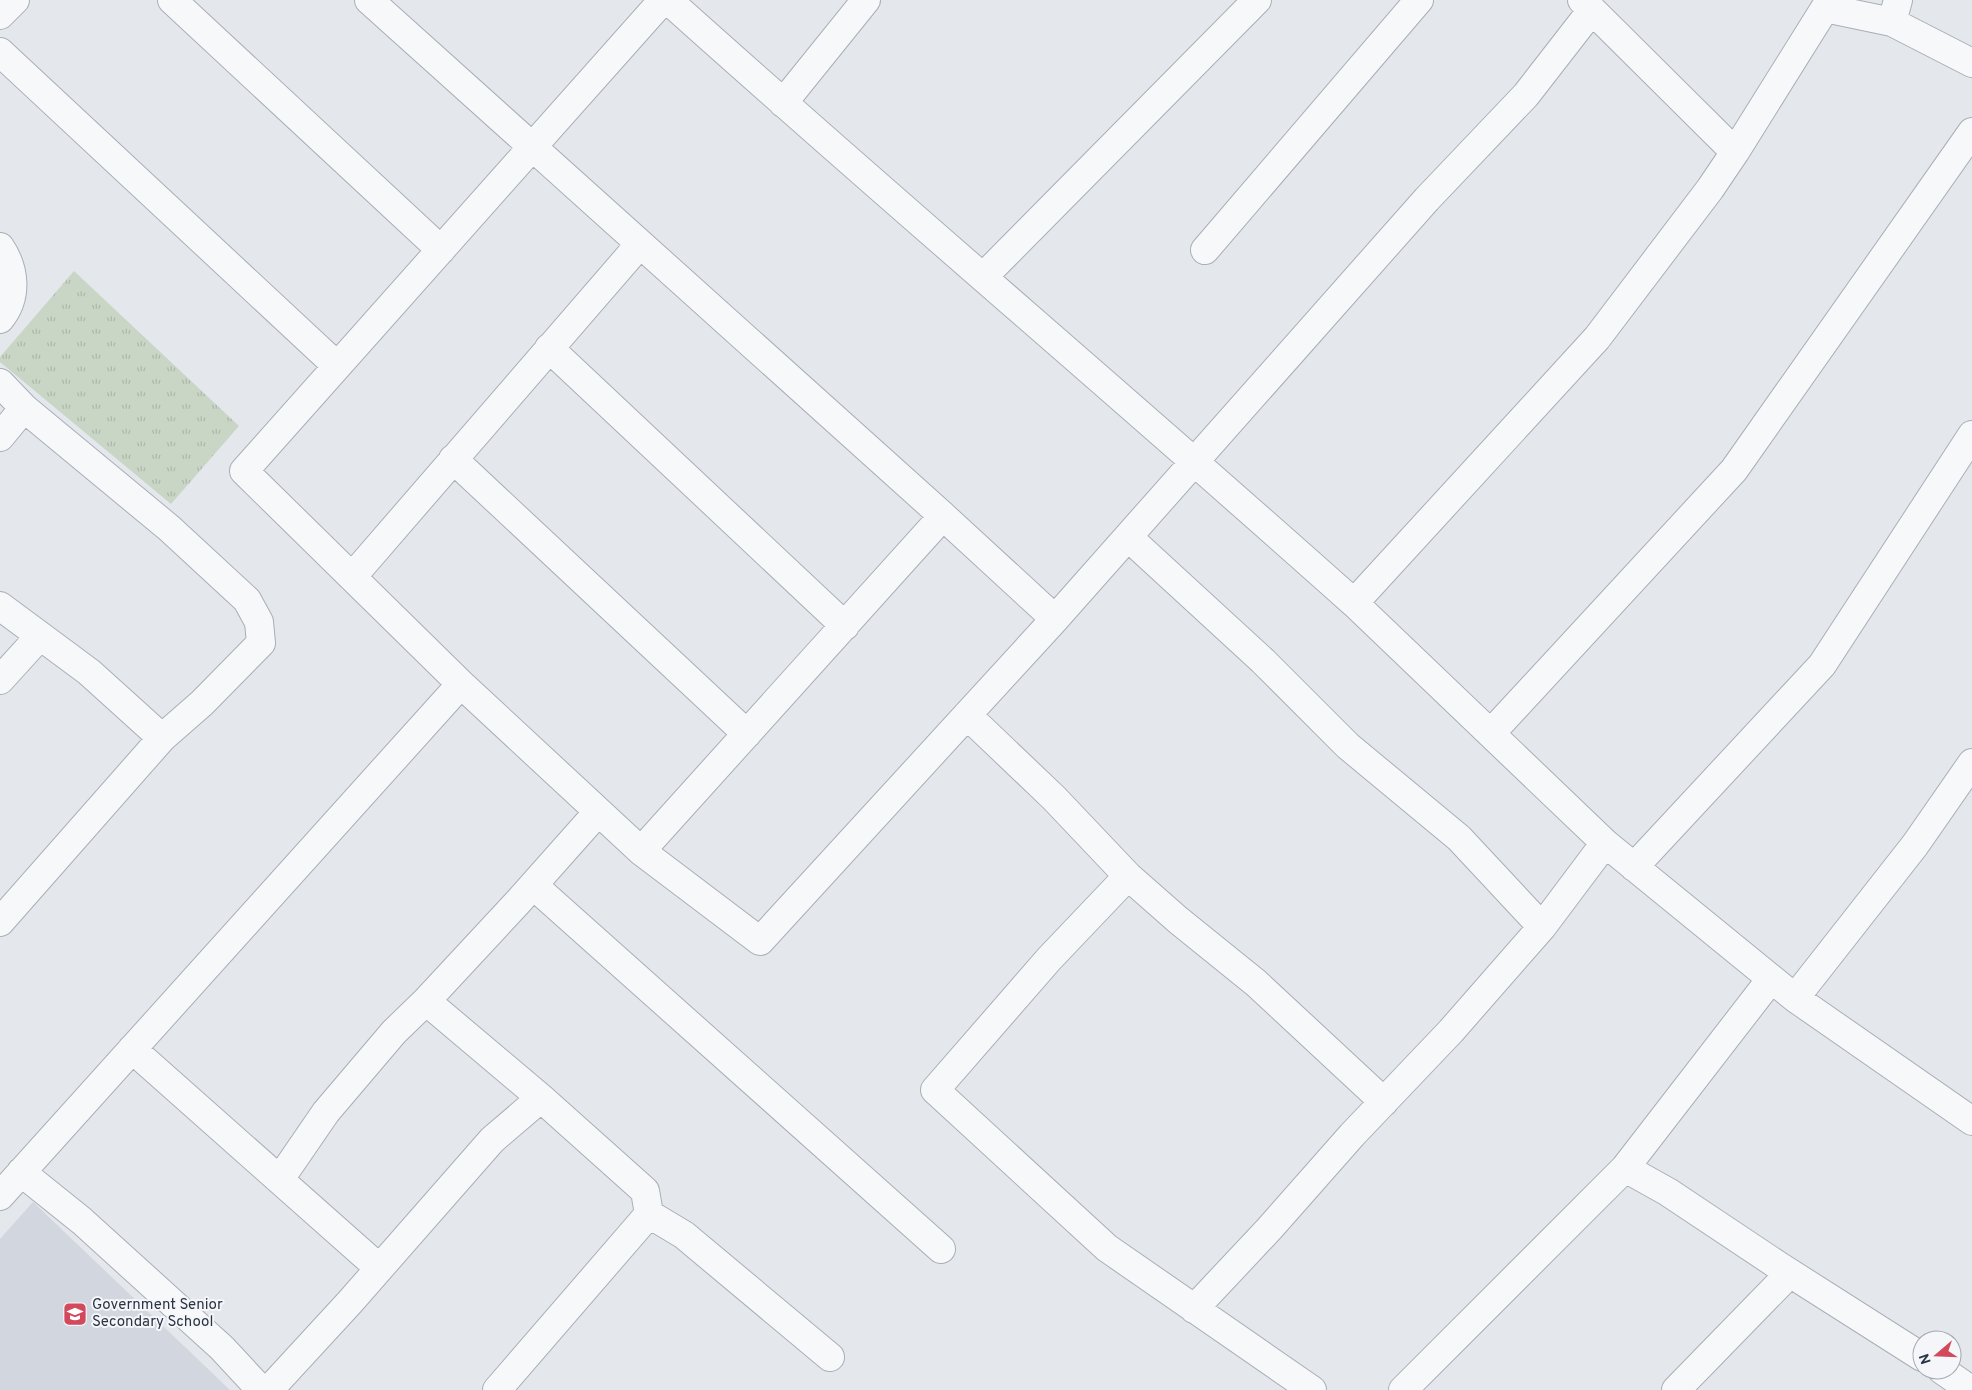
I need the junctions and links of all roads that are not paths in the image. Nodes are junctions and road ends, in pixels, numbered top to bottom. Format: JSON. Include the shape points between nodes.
{"nodes":[{"id":1,"x":15,"y":0,"type":"edge"},
{"id":2,"x":172,"y":0,"type":"edge"},
{"id":3,"x":369,"y":0,"type":"edge"},
{"id":4,"x":663,"y":0,"type":"edge"},
{"id":5,"x":668,"y":0,"type":"edge"},
{"id":6,"x":866,"y":0,"type":"edge"},
{"id":7,"x":1256,"y":0,"type":"edge"},
{"id":8,"x":1419,"y":0,"type":"edge"},
{"id":9,"x":1828,"y":4,"type":"edge"},
{"id":10,"x":1587,"y":5,"type":"edge"},
{"id":11,"x":1895,"y":11,"type":"edge"},
{"id":12,"x":0,"y":15,"type":"edge"},
{"id":13,"x":0,"y":52,"type":"edge"},
{"id":14,"x":1972,"y":63,"type":"edge"},
{"id":15,"x":783,"y":103,"type":"junction"},
{"id":16,"x":1972,"y":132,"type":"edge"},
{"id":17,"x":532,"y":147,"type":"junction"},
{"id":18,"x":1735,"y":152,"type":"junction"},
{"id":19,"x":640,"y":244,"type":"junction"},
{"id":20,"x":0,"y":247,"type":"edge"},
{"id":21,"x":441,"y":250,"type":"junction"},
{"id":22,"x":1205,"y":250,"type":"dead end"},
{"id":23,"x":983,"y":277,"type":"junction"},
{"id":24,"x":0,"y":319,"type":"edge"},
{"id":25,"x":549,"y":348,"type":"junction"},
{"id":26,"x":337,"y":366,"type":"junction"},
{"id":27,"x":0,"y":383,"type":"edge"},
{"id":28,"x":24,"y":408,"type":"junction"},
{"id":29,"x":1972,"y":436,"type":"edge"},
{"id":30,"x":0,"y":437,"type":"edge"},
{"id":31,"x":453,"y":460,"type":"junction"},
{"id":32,"x":1195,"y":461,"type":"junction"},
{"id":33,"x":943,"y":516,"type":"junction"},
{"id":34,"x":1128,"y":537,"type":"junction"},
{"id":35,"x":352,"y":577,"type":"junction"},
{"id":36,"x":1354,"y":603,"type":"junction"},
{"id":37,"x":0,"y":606,"type":"edge"},
{"id":38,"x":1055,"y":619,"type":"junction"},
{"id":39,"x":845,"y":626,"type":"junction"},
{"id":40,"x":40,"y":636,"type":"junction"},
{"id":41,"x":0,"y":680,"type":"edge"},
{"id":42,"x":461,"y":684,"type":"junction"},
{"id":43,"x":967,"y":715,"type":"junction"},
{"id":44,"x":1491,"y":733,"type":"junction"},
{"id":45,"x":747,"y":734,"type":"junction"},
{"id":46,"x":162,"y":738,"type":"junction"},
{"id":47,"x":1972,"y":764,"type":"edge"},
{"id":48,"x":598,"y":812,"type":"junction"},
{"id":49,"x":1605,"y":843,"type":"junction"},
{"id":50,"x":641,"y":852,"type":"junction"},
{"id":51,"x":1634,"y":867,"type":"junction"},
{"id":52,"x":1128,"y":876,"type":"junction"},
{"id":53,"x":533,"y":885,"type":"junction"},
{"id":54,"x":0,"y":922,"type":"edge"},
{"id":55,"x":1542,"y":927,"type":"junction"},
{"id":56,"x":1771,"y":979,"type":"junction"},
{"id":57,"x":1795,"y":998,"type":"junction"},
{"id":58,"x":426,"y":1001,"type":"junction"},
{"id":59,"x":132,"y":1049,"type":"junction"},
{"id":60,"x":541,"y":1098,"type":"junction"},
{"id":61,"x":1384,"y":1102,"type":"junction"},
{"id":62,"x":1972,"y":1121,"type":"edge"},
{"id":63,"x":1625,"y":1168,"type":"junction"},
{"id":64,"x":21,"y":1172,"type":"junction"},
{"id":65,"x":280,"y":1179,"type":"junction"},
{"id":66,"x":0,"y":1196,"type":"edge"},
{"id":67,"x":648,"y":1214,"type":"junction"},
{"id":68,"x":941,"y":1249,"type":"dead end"},
{"id":69,"x":379,"y":1268,"type":"junction"},
{"id":70,"x":1790,"y":1273,"type":"junction"},
{"id":71,"x":1194,"y":1309,"type":"junction"},
{"id":72,"x":1912,"y":1350,"type":"edge"},
{"id":73,"x":830,"y":1357,"type":"dead end"},
{"id":74,"x":1956,"y":1380,"type":"edge"},
{"id":75,"x":261,"y":1390,"type":"edge"},
{"id":76,"x":270,"y":1390,"type":"edge"},
{"id":77,"x":497,"y":1390,"type":"edge"},
{"id":78,"x":1312,"y":1390,"type":"edge"},
{"id":79,"x":1403,"y":1390,"type":"edge"},
{"id":80,"x":1676,"y":1390,"type":"edge"},
{"id":81,"x":1970,"y":1390,"type":"edge"}],
"edges":[{"from":1,"to":12,"type":"street"},
{"from":2,"to":21,"type":"street"},
{"from":3,"to":17,"type":"street"},
{"from":4,"to":17,"type":"street"},
{"from":5,"to":15,"type":"street"},
{"from":6,"to":15,"type":"street"},
{"from":7,"to":23,"type":"street"},
{"from":8,"to":22,"type":"street"},
{"from":9,"to":11,"type":"street"},
{"from":9,"to":18,"type":"street"},
{"from":10,"to":18,"type":"street"},
{"from":10,"to":32,"type":"street","via":[[1526,95],[1427,199]]},
{"from":11,"to":14,"type":"street"},
{"from":13,"to":26,"type":"street"},
{"from":15,"to":23,"type":"street"},
{"from":16,"to":44,"type":"street","via":[[1734,470]]},
{"from":17,"to":19,"type":"street"},
{"from":17,"to":21,"type":"street"},
{"from":18,"to":36,"type":"street","via":[[1597,338]]},
{"from":19,"to":25,"type":"street"},
{"from":19,"to":33,"type":"street"},
{"from":20,"to":24,"type":"street","via":[[8,258],[13,277],[12,296]]},
{"from":21,"to":26,"type":"street"},
{"from":23,"to":32,"type":"street"},
{"from":25,"to":31,"type":"street"},
{"from":25,"to":39,"type":"street"},
{"from":26,"to":35,"type":"street","via":[[244,471]]},
{"from":27,"to":28,"type":"street"},
{"from":28,"to":30,"type":"street"},
{"from":28,"to":46,"type":"street","via":[[169,528],[247,600],[258,622],[261,643],[202,704]]},
{"from":29,"to":51,"type":"street","via":[[1822,665]]},
{"from":31,"to":35,"type":"street"},
{"from":31,"to":45,"type":"street"},
{"from":32,"to":34,"type":"street"},
{"from":32,"to":36,"type":"street"},
{"from":33,"to":38,"type":"street"},
{"from":33,"to":39,"type":"street"},
{"from":34,"to":38,"type":"street"},
{"from":34,"to":55,"type":"street","via":[[1348,746],[1459,838]]},
{"from":35,"to":42,"type":"street"},
{"from":36,"to":44,"type":"street"},
{"from":37,"to":40,"type":"street"},
{"from":38,"to":43,"type":"street"},
{"from":39,"to":45,"type":"street"},
{"from":40,"to":41,"type":"street"},
{"from":40,"to":46,"type":"street","via":[[89,672]]},
{"from":42,"to":48,"type":"street"},
{"from":42,"to":59,"type":"street"},
{"from":43,"to":50,"type":"street","via":[[760,941]]},
{"from":43,"to":52,"type":"street","via":[[1054,798]]},
{"from":44,"to":49,"type":"street"},
{"from":45,"to":50,"type":"street"},
{"from":46,"to":54,"type":"street"},
{"from":47,"to":57,"type":"street","via":[[1914,845]]},
{"from":48,"to":50,"type":"street"},
{"from":48,"to":53,"type":"street"},
{"from":49,"to":51,"type":"street"},
{"from":49,"to":55,"type":"street"},
{"from":51,"to":56,"type":"street"},
{"from":52,"to":61,"type":"street","via":[[1256,983]]},
{"from":52,"to":71,"type":"street","via":[[1049,958],[935,1090],[1108,1248]]},
{"from":53,"to":58,"type":"street"},
{"from":53,"to":68,"type":"street"},
{"from":55,"to":61,"type":"street"},
{"from":56,"to":57,"type":"street"},
{"from":56,"to":63,"type":"street"},
{"from":57,"to":62,"type":"street"},
{"from":58,"to":60,"type":"street"},
{"from":58,"to":65,"type":"street","via":[[394,1032],[326,1112]]},
{"from":59,"to":64,"type":"street"},
{"from":59,"to":65,"type":"street"},
{"from":60,"to":67,"type":"street","via":[[645,1191]]},
{"from":60,"to":69,"type":"street","via":[[492,1140]]},
{"from":61,"to":71,"type":"street"},
{"from":63,"to":70,"type":"street","via":[[1668,1192]]},
{"from":63,"to":79,"type":"street"},
{"from":64,"to":66,"type":"street"},
{"from":64,"to":75,"type":"street","via":[[82,1222],[222,1348]]},
{"from":65,"to":69,"type":"street"},
{"from":67,"to":73,"type":"street","via":[[684,1235]]},
{"from":67,"to":77,"type":"street"},
{"from":69,"to":76,"type":"street"},
{"from":70,"to":72,"type":"street"},
{"from":70,"to":80,"type":"street"},
{"from":71,"to":78,"type":"street"},
{"from":74,"to":81,"type":"street"}]}
